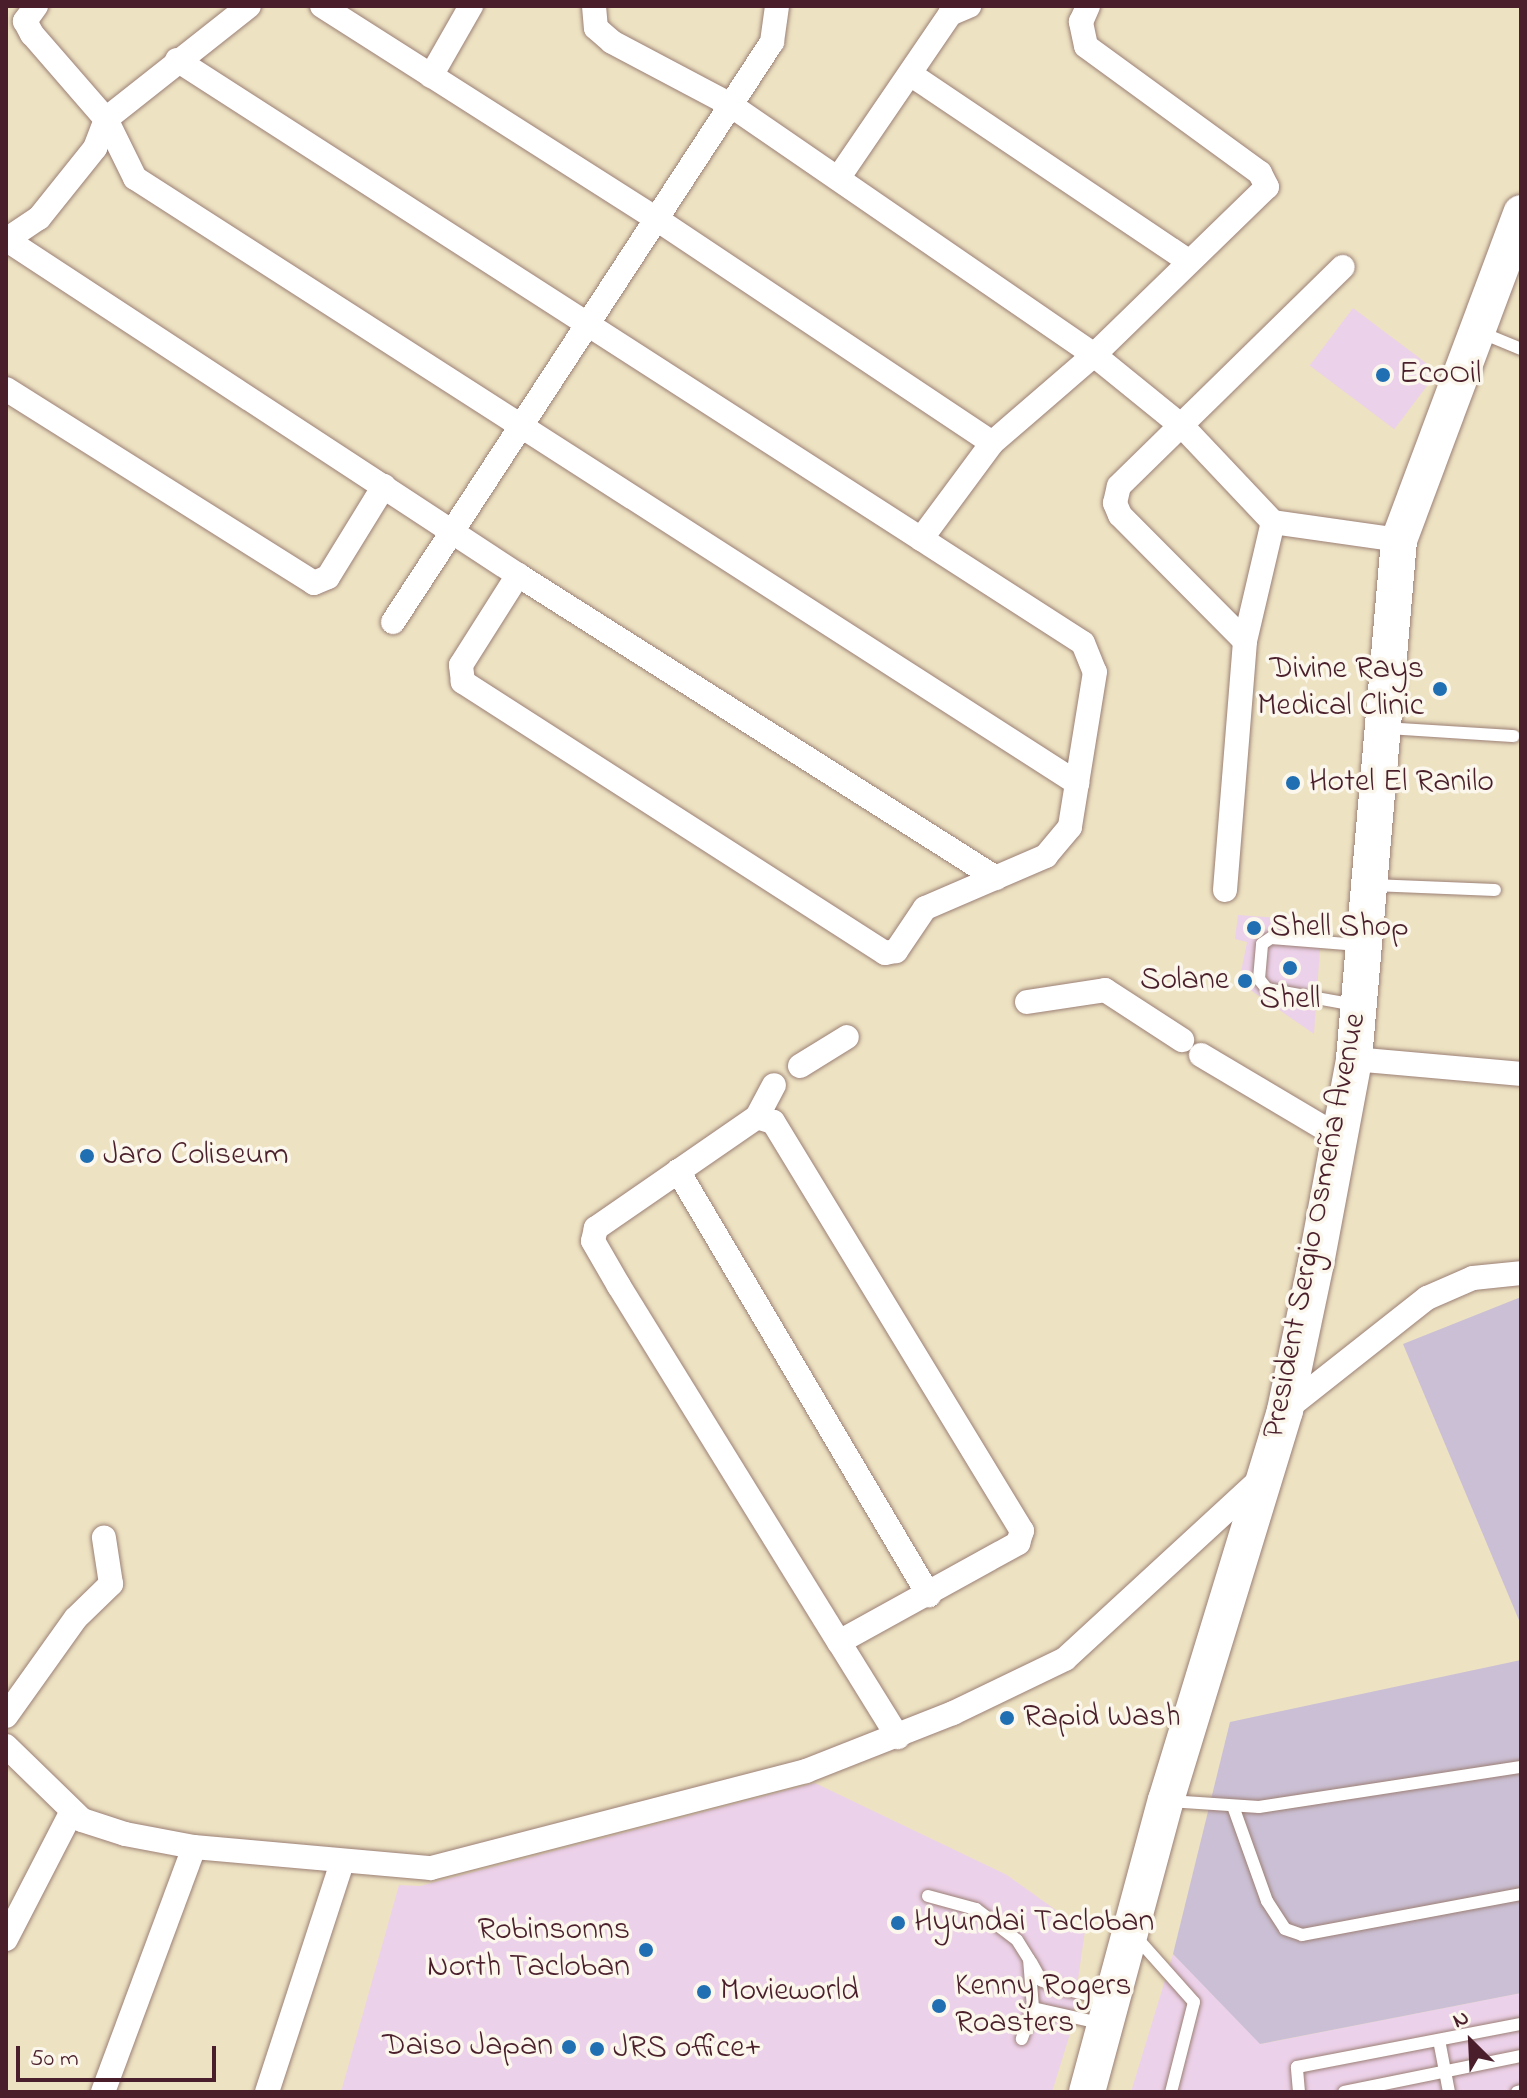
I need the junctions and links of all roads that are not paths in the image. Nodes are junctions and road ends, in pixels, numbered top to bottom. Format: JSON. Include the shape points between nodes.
{"nodes":[{"id":1,"x":36,"y":6,"type":"edge"},
{"id":2,"x":249,"y":6,"type":"edge"},
{"id":3,"x":322,"y":6,"type":"edge"},
{"id":4,"x":471,"y":6,"type":"edge"},
{"id":5,"x":594,"y":6,"type":"edge"},
{"id":6,"x":777,"y":6,"type":"edge"},
{"id":7,"x":969,"y":6,"type":"edge"},
{"id":8,"x":1088,"y":6,"type":"edge"},
{"id":9,"x":177,"y":60,"type":"junction"},
{"id":10,"x":910,"y":74,"type":"junction"},
{"id":11,"x":431,"y":76,"type":"junction"},
{"id":12,"x":729,"y":104,"type":"junction"},
{"id":13,"x":106,"y":119,"type":"junction"},
{"id":14,"x":839,"y":177,"type":"junction"},
{"id":15,"x":1521,"y":213,"type":"edge"},
{"id":16,"x":655,"y":218,"type":"junction"},
{"id":17,"x":6,"y":240,"type":"edge"},
{"id":18,"x":1188,"y":261,"type":"junction"},
{"id":19,"x":1343,"y":267,"type":"dead end"},
{"id":20,"x":587,"y":322,"type":"junction"},
{"id":21,"x":1478,"y":331,"type":"junction"},
{"id":22,"x":1521,"y":349,"type":"edge"},
{"id":23,"x":1094,"y":355,"type":"junction"},
{"id":24,"x":6,"y":389,"type":"edge"},
{"id":25,"x":525,"y":427,"type":"junction"},
{"id":26,"x":1184,"y":428,"type":"junction"},
{"id":27,"x":992,"y":443,"type":"junction"},
{"id":28,"x":384,"y":486,"type":"junction"},
{"id":29,"x":1273,"y":522,"type":"junction"},
{"id":30,"x":453,"y":530,"type":"junction"},
{"id":31,"x":921,"y":539,"type":"junction"},
{"id":32,"x":1399,"y":540,"type":"junction"},
{"id":33,"x":518,"y":575,"type":"junction"},
{"id":34,"x":393,"y":622,"type":"dead end"},
{"id":35,"x":1245,"y":641,"type":"junction"},
{"id":36,"x":1383,"y":728,"type":"junction"},
{"id":37,"x":1514,"y":736,"type":"dead end"},
{"id":38,"x":1077,"y":783,"type":"junction"},
{"id":39,"x":996,"y":878,"type":"junction"},
{"id":40,"x":1369,"y":885,"type":"junction"},
{"id":41,"x":1225,"y":890,"type":"dead end"},
{"id":42,"x":1495,"y":890,"type":"dead end"},
{"id":43,"x":1364,"y":946,"type":"junction"},
{"id":44,"x":1027,"y":1002,"type":"dead end"},
{"id":45,"x":1359,"y":1006,"type":"junction"},
{"id":46,"x":847,"y":1037,"type":"dead end"},
{"id":47,"x":1182,"y":1040,"type":"dead end"},
{"id":48,"x":1201,"y":1055,"type":"dead end"},
{"id":49,"x":1354,"y":1059,"type":"junction"},
{"id":50,"x":800,"y":1066,"type":"dead end"},
{"id":51,"x":1521,"y":1074,"type":"edge"},
{"id":52,"x":774,"y":1085,"type":"dead end"},
{"id":53,"x":757,"y":1117,"type":"junction"},
{"id":54,"x":1339,"y":1137,"type":"junction"},
{"id":55,"x":678,"y":1171,"type":"junction"},
{"id":56,"x":1521,"y":1273,"type":"edge"},
{"id":57,"x":1285,"y":1410,"type":"junction"},
{"id":58,"x":1268,"y":1472,"type":"junction"},
{"id":59,"x":104,"y":1538,"type":"dead end"},
{"id":60,"x":929,"y":1595,"type":"junction"},
{"id":61,"x":839,"y":1642,"type":"junction"},
{"id":62,"x":6,"y":1716,"type":"edge"},
{"id":63,"x":898,"y":1737,"type":"junction"},
{"id":64,"x":6,"y":1746,"type":"edge"},
{"id":65,"x":1521,"y":1767,"type":"edge"},
{"id":66,"x":1166,"y":1800,"type":"junction"},
{"id":67,"x":1234,"y":1809,"type":"junction"},
{"id":68,"x":72,"y":1811,"type":"junction"},
{"id":69,"x":194,"y":1847,"type":"junction"},
{"id":70,"x":342,"y":1863,"type":"junction"},
{"id":71,"x":1521,"y":1894,"type":"edge"},
{"id":72,"x":928,"y":1896,"type":"dead end"},
{"id":73,"x":1133,"y":1933,"type":"junction"},
{"id":74,"x":6,"y":1939,"type":"edge"},
{"id":75,"x":1029,"y":1959,"type":"junction"},
{"id":76,"x":1033,"y":2008,"type":"junction"},
{"id":77,"x":1111,"y":2012,"type":"junction"},
{"id":78,"x":1521,"y":2024,"type":"edge"},
{"id":79,"x":1022,"y":2039,"type":"dead end"},
{"id":80,"x":1439,"y":2040,"type":"junction"},
{"id":81,"x":1521,"y":2056,"type":"edge"},
{"id":82,"x":1445,"y":2071,"type":"junction"},
{"id":83,"x":103,"y":2092,"type":"edge"},
{"id":84,"x":267,"y":2092,"type":"edge"},
{"id":85,"x":1087,"y":2092,"type":"edge"},
{"id":86,"x":1171,"y":2092,"type":"edge"},
{"id":87,"x":1299,"y":2092,"type":"edge"},
{"id":88,"x":1344,"y":2092,"type":"edge"},
{"id":89,"x":1449,"y":2092,"type":"edge"}],
"edges":[{"from":1,"to":13,"type":"street","via":[[25,21],[32,34]]},
{"from":2,"to":9,"type":"street"},
{"from":3,"to":11,"type":"street"},
{"from":4,"to":11,"type":"street"},
{"from":5,"to":12,"type":"street","via":[[596,28],[612,42]]},
{"from":6,"to":12,"type":"street","via":[[772,42]]},
{"from":7,"to":10,"type":"street","via":[[950,14]]},
{"from":8,"to":18,"type":"street","via":[[1081,22],[1086,46],[1260,173],[1267,187]]},
{"from":9,"to":13,"type":"street"},
{"from":9,"to":20,"type":"street"},
{"from":10,"to":14,"type":"street"},
{"from":10,"to":18,"type":"street"},
{"from":11,"to":16,"type":"street"},
{"from":12,"to":14,"type":"street"},
{"from":12,"to":16,"type":"street"},
{"from":13,"to":17,"type":"street","via":[[95,148],[39,218]]},
{"from":13,"to":25,"type":"street","via":[[135,178]]},
{"from":14,"to":23,"type":"street"},
{"from":15,"to":21,"type":"main road","name":"President Sergio Osmeña Avenue"},
{"from":16,"to":20,"type":"street"},
{"from":16,"to":27,"type":"street"},
{"from":17,"to":28,"type":"street"},
{"from":18,"to":23,"type":"street"},
{"from":19,"to":26,"type":"street"},
{"from":20,"to":25,"type":"street"},
{"from":20,"to":31,"type":"street"},
{"from":21,"to":22,"type":"lane"},
{"from":21,"to":32,"type":"main road","name":"President Sergio Osmeña Avenue"},
{"from":23,"to":26,"type":"street"},
{"from":23,"to":27,"type":"street"},
{"from":24,"to":28,"type":"street","via":[[314,583],[328,577]]},
{"from":25,"to":30,"type":"street"},
{"from":25,"to":38,"type":"street"},
{"from":26,"to":29,"type":"street"},
{"from":26,"to":35,"type":"street","via":[[1119,486],[1115,503],[1120,515]]},
{"from":27,"to":31,"type":"street"},
{"from":28,"to":30,"type":"street"},
{"from":29,"to":32,"type":"street"},
{"from":29,"to":35,"type":"street"},
{"from":30,"to":33,"type":"street"},
{"from":30,"to":34,"type":"street"},
{"from":31,"to":38,"type":"street","via":[[1016,596],[1083,643],[1093,658],[1089,727]]},
{"from":32,"to":36,"type":"main road","name":"President Sergio Osmeña Avenue"},
{"from":33,"to":39,"type":"street"},
{"from":33,"to":39,"type":"street","via":[[461,665],[463,682],[885,953],[896,951],[925,908]]},
{"from":35,"to":41,"type":"street"},
{"from":36,"to":37,"type":"lane"},
{"from":36,"to":40,"type":"main road","name":"President Sergio Osmeña Avenue"},
{"from":38,"to":39,"type":"street","via":[[1070,827],[1046,856]]},
{"from":40,"to":42,"type":"lane"},
{"from":40,"to":43,"type":"main road","name":"President Sergio Osmeña Avenue"},
{"from":43,"to":45,"type":"main road","name":"President Sergio Osmeña Avenue"},
{"from":43,"to":45,"type":"lane","via":[[1271,938],[1262,944],[1259,979],[1267,989]]},
{"from":44,"to":47,"type":"street","via":[[1090,988],[1105,990]]},
{"from":45,"to":49,"type":"main road","name":"President Sergio Osmeña Avenue"},
{"from":46,"to":50,"type":"street"},
{"from":48,"to":54,"type":"street"},
{"from":49,"to":51,"type":"street"},
{"from":49,"to":54,"type":"main road","name":"President Sergio Osmeña Avenue"},
{"from":52,"to":53,"type":"street"},
{"from":53,"to":55,"type":"street"},
{"from":53,"to":60,"type":"street","via":[[773,1122],[1022,1531],[1018,1543]]},
{"from":54,"to":57,"type":"main road","name":"President Sergio Osmeña Avenue"},
{"from":55,"to":60,"type":"street"},
{"from":55,"to":61,"type":"street","via":[[596,1228],[593,1241]]},
{"from":56,"to":57,"type":"street","via":[[1473,1278],[1427,1298]]},
{"from":57,"to":58,"type":"main road","name":"President Sergio Osmeña Avenue"},
{"from":58,"to":63,"type":"street","via":[[1065,1659]]},
{"from":58,"to":66,"type":"main road","name":"President Sergio Osmeña Avenue"},
{"from":59,"to":62,"type":"street","via":[[111,1584],[76,1618]]},
{"from":60,"to":61,"type":"street"},
{"from":61,"to":63,"type":"street"},
{"from":63,"to":70,"type":"street","via":[[806,1771],[431,1868]]},
{"from":64,"to":68,"type":"street"},
{"from":65,"to":67,"type":"lane"},
{"from":66,"to":67,"type":"lane"},
{"from":66,"to":73,"type":"main road","name":"President Sergio Osmeña Avenue"},
{"from":67,"to":71,"type":"lane","via":[[1267,1901],[1285,1929],[1302,1935]]},
{"from":68,"to":69,"type":"street","via":[[82,1820],[125,1834]]},
{"from":68,"to":74,"type":"street"},
{"from":69,"to":70,"type":"street"},
{"from":69,"to":83,"type":"street"},
{"from":70,"to":84,"type":"street"},
{"from":72,"to":75,"type":"lane","via":[[976,1909],[1017,1940]]},
{"from":73,"to":77,"type":"main road","name":"President Sergio Osmeña Avenue"},
{"from":73,"to":86,"type":"lane","via":[[1194,2002]]},
{"from":75,"to":76,"type":"lane"},
{"from":75,"to":77,"type":"lane","via":[[1041,1980]]},
{"from":76,"to":77,"type":"lane"},
{"from":76,"to":79,"type":"lane"},
{"from":77,"to":85,"type":"main road","name":"President Sergio Osmeña Avenue"},
{"from":78,"to":80,"type":"lane"},
{"from":80,"to":82,"type":"lane"},
{"from":80,"to":87,"type":"lane","via":[[1297,2067]]},
{"from":81,"to":82,"type":"lane"},
{"from":82,"to":88,"type":"lane"},
{"from":82,"to":89,"type":"lane"}]}
